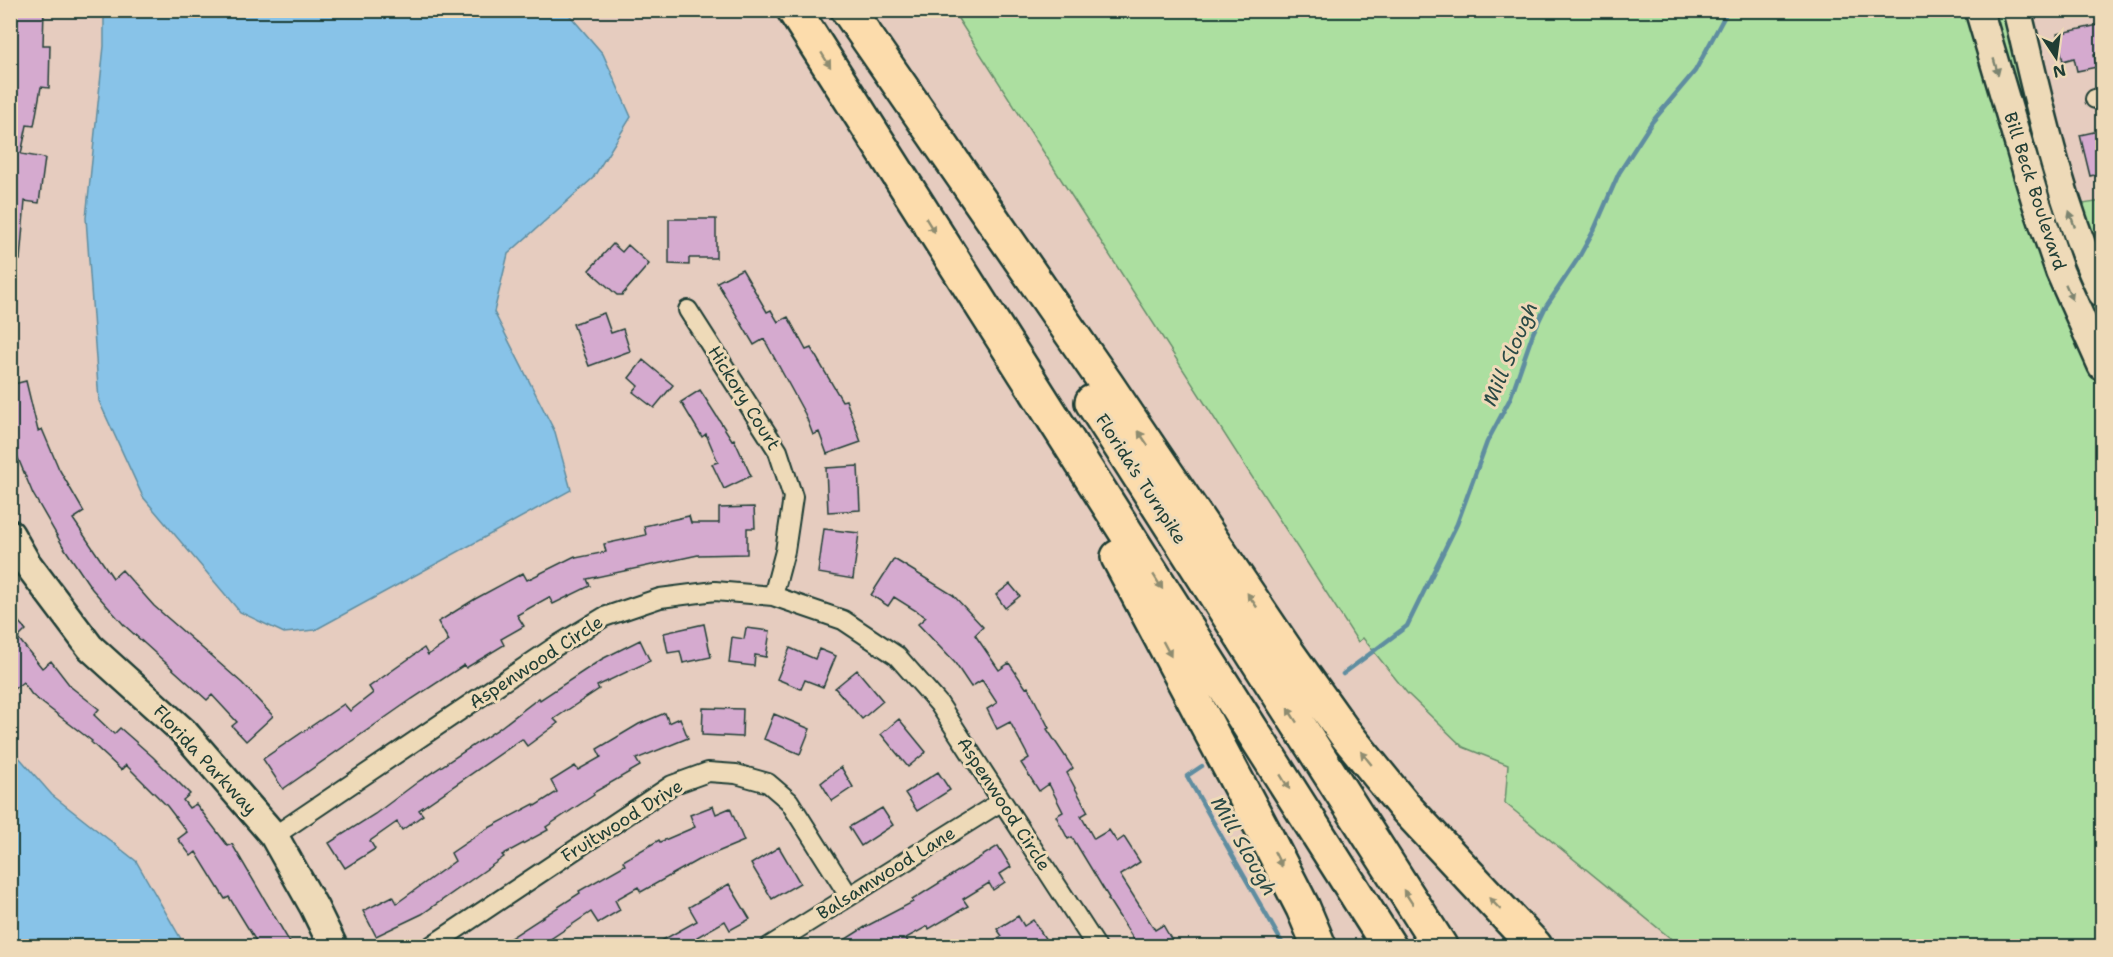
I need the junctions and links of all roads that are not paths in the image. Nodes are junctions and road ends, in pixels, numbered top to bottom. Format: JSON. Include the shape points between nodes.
{"nodes":[{"id":1,"x":794,"y":10,"type":"edge"},
{"id":2,"x":846,"y":10,"type":"edge"},
{"id":3,"x":1979,"y":10,"type":"edge"},
{"id":4,"x":2017,"y":10,"type":"edge"},
{"id":5,"x":2103,"y":293,"type":"edge"},
{"id":6,"x":688,"y":310,"type":"dead end"},
{"id":7,"x":2103,"y":366,"type":"edge"},
{"id":8,"x":1036,"y":391,"type":"junction"},
{"id":9,"x":10,"y":534,"type":"edge"},
{"id":10,"x":773,"y":596,"type":"junction"},
{"id":11,"x":1002,"y":801,"type":"junction"},
{"id":12,"x":274,"y":836,"type":"junction"},
{"id":13,"x":849,"y":896,"type":"junction"},
{"id":14,"x":333,"y":946,"type":"edge"},
{"id":15,"x":431,"y":946,"type":"edge"},
{"id":16,"x":770,"y":946,"type":"edge"},
{"id":17,"x":1096,"y":946,"type":"edge"},
{"id":18,"x":1319,"y":946,"type":"edge"},
{"id":19,"x":1389,"y":946,"type":"edge"},
{"id":20,"x":1440,"y":946,"type":"edge"},
{"id":21,"x":1535,"y":946,"type":"edge"}],
"edges":[{"from":1,"to":8,"type":"highway","one_way":true},
{"from":20,"to":2,"type":"highway","name":"Florida's Turnpike","one_way":true,"via":[[1013,279]]},
{"from":21,"to":2,"type":"highway","one_way":true,"via":[[1404,806],[1344,732]]},
{"from":3,"to":7,"type":"street","name":"Bill Beck Boulevard","one_way":true,"via":[[2060,272]]},
{"from":5,"to":4,"type":"street","name":"Bill Beck Boulevard","one_way":true,"via":[[2070,216]]},
{"from":6,"to":10,"type":"street","name":"Hickory Court","via":[[778,452],[793,497]]},
{"from":8,"to":18,"type":"highway","one_way":true,"via":[[1081,488],[1264,832]]},
{"from":8,"to":19,"type":"highway","one_way":true},
{"from":9,"to":12,"type":"street","name":"Florida Parkway","via":[[26,562],[90,647],[184,732]]},
{"from":10,"to":11,"type":"street","name":"Aspenwood Circle","via":[[843,620],[897,656],[939,704]]},
{"from":10,"to":12,"type":"street","name":"Aspenwood Circle","via":[[715,591],[660,598],[604,617]]},
{"from":11,"to":13,"type":"street","name":"Balsamwood Lane"},
{"from":11,"to":17,"type":"street","name":"Aspenwood Circle"},
{"from":12,"to":14,"type":"street","name":"Florida Parkway"},
{"from":13,"to":15,"type":"street","name":"Fruitwood Drive","via":[[789,801],[768,783],[736,774],[708,772],[672,785]]},
{"from":13,"to":16,"type":"street","name":"Balsamwood Lane"}]}
